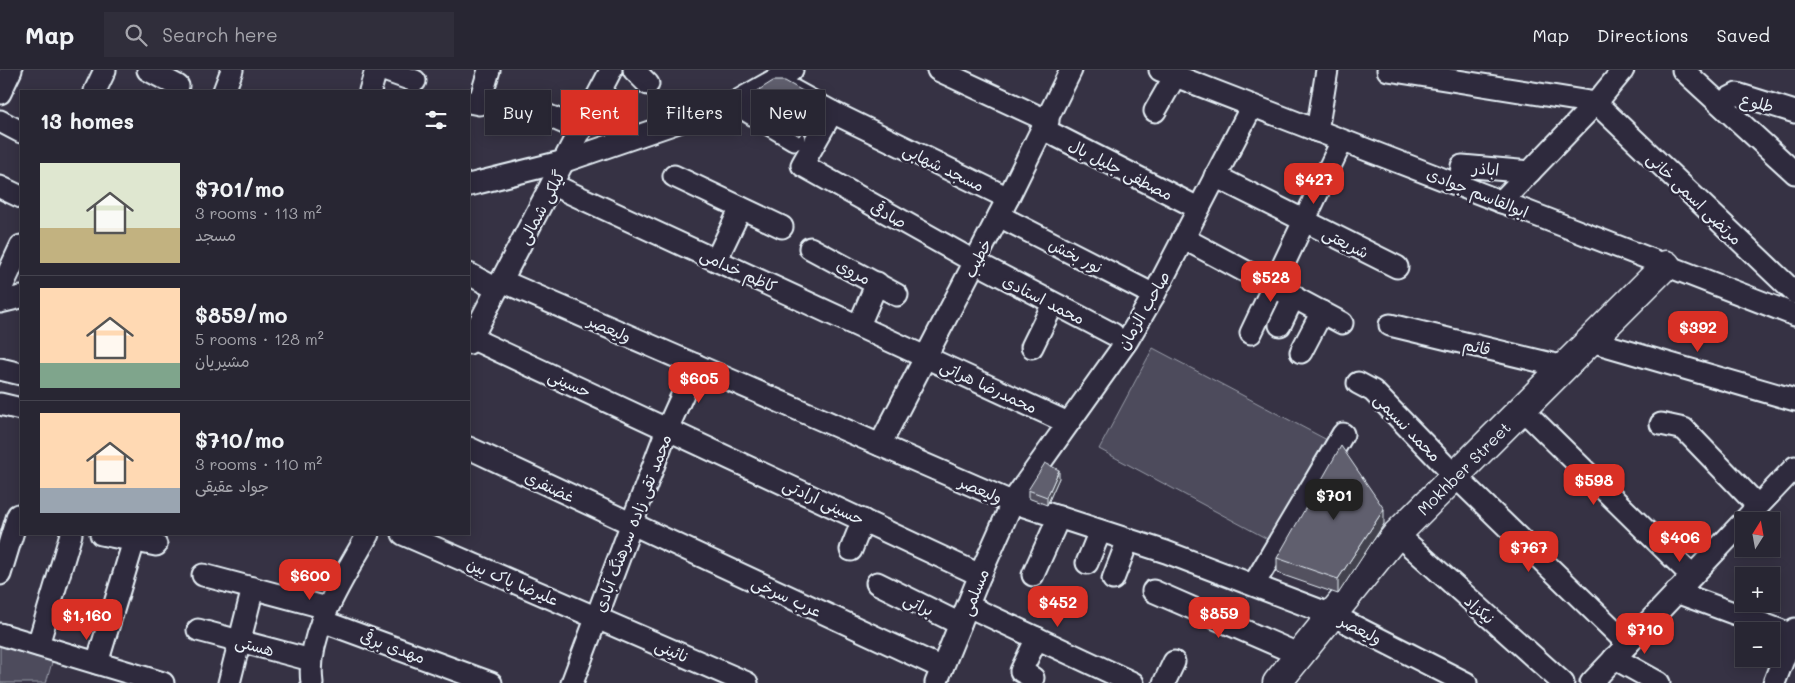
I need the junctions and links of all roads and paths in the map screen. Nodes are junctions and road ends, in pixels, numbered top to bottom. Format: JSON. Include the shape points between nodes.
{"nodes":[{"id":1,"x":11,"y":70,"type":"edge"},
{"id":2,"x":104,"y":70,"type":"edge"},
{"id":3,"x":148,"y":70,"type":"edge"},
{"id":4,"x":232,"y":70,"type":"edge"},
{"id":5,"x":376,"y":70,"type":"edge"},
{"id":6,"x":384,"y":70,"type":"edge"},
{"id":7,"x":489,"y":70,"type":"edge"},
{"id":8,"x":611,"y":70,"type":"edge"},
{"id":9,"x":938,"y":70,"type":"edge"},
{"id":10,"x":1071,"y":70,"type":"edge"},
{"id":11,"x":1327,"y":70,"type":"edge"},
{"id":12,"x":1388,"y":70,"type":"edge"},
{"id":13,"x":1622,"y":70,"type":"edge"},
{"id":14,"x":1683,"y":70,"type":"edge"},
{"id":15,"x":1168,"y":73,"type":"edge"},
{"id":16,"x":783,"y":75,"type":"edge"},
{"id":17,"x":415,"y":81,"type":"dead end"},
{"id":18,"x":178,"y":86,"type":"dead end"},
{"id":19,"x":95,"y":90,"type":"edge"},
{"id":20,"x":224,"y":90,"type":"edge"},
{"id":21,"x":370,"y":90,"type":"edge"},
{"id":22,"x":601,"y":90,"type":"edge"},
{"id":23,"x":0,"y":93,"type":"edge"},
{"id":24,"x":741,"y":99,"type":"edge"},
{"id":25,"x":470,"y":102,"type":"edge"},
{"id":26,"x":1596,"y":102,"type":"junction"},
{"id":27,"x":1720,"y":103,"type":"junction"},
{"id":28,"x":1252,"y":106,"type":"junction"},
{"id":29,"x":741,"y":107,"type":"edge"},
{"id":30,"x":1154,"y":111,"type":"dead end"},
{"id":31,"x":832,"y":112,"type":"junction"},
{"id":32,"x":1795,"y":112,"type":"edge"},
{"id":33,"x":0,"y":121,"type":"edge"},
{"id":34,"x":1045,"y":125,"type":"junction"},
{"id":35,"x":20,"y":131,"type":"edge"},
{"id":36,"x":1317,"y":131,"type":"junction"},
{"id":37,"x":648,"y":133,"type":"edge"},
{"id":38,"x":578,"y":135,"type":"edge"},
{"id":39,"x":794,"y":139,"type":"dead end"},
{"id":40,"x":1342,"y":141,"type":"junction"},
{"id":41,"x":565,"y":161,"type":"junction"},
{"id":42,"x":1530,"y":172,"type":"junction"},
{"id":43,"x":1795,"y":173,"type":"edge"},
{"id":44,"x":674,"y":176,"type":"dead end"},
{"id":45,"x":1214,"y":176,"type":"junction"},
{"id":46,"x":1460,"y":184,"type":"junction"},
{"id":47,"x":470,"y":185,"type":"edge"},
{"id":48,"x":553,"y":185,"type":"junction"},
{"id":49,"x":0,"y":187,"type":"edge"},
{"id":50,"x":20,"y":197,"type":"edge"},
{"id":51,"x":1501,"y":202,"type":"junction"},
{"id":52,"x":1004,"y":207,"type":"junction"},
{"id":53,"x":741,"y":208,"type":"junction"},
{"id":54,"x":1198,"y":208,"type":"junction"},
{"id":55,"x":1306,"y":222,"type":"junction"},
{"id":56,"x":782,"y":227,"type":"dead end"},
{"id":57,"x":1183,"y":238,"type":"junction"},
{"id":58,"x":20,"y":248,"type":"edge"},
{"id":59,"x":810,"y":248,"type":"dead end"},
{"id":60,"x":716,"y":260,"type":"junction"},
{"id":61,"x":975,"y":262,"type":"junction"},
{"id":62,"x":1666,"y":266,"type":"junction"},
{"id":63,"x":1397,"y":267,"type":"dead end"},
{"id":64,"x":470,"y":274,"type":"edge"},
{"id":65,"x":876,"y":284,"type":"junction"},
{"id":66,"x":499,"y":285,"type":"junction"},
{"id":67,"x":1275,"y":285,"type":"junction"},
{"id":68,"x":0,"y":291,"type":"edge"},
{"id":69,"x":1795,"y":293,"type":"edge"},
{"id":70,"x":897,"y":295,"type":"dead end"},
{"id":71,"x":1154,"y":295,"type":"junction"},
{"id":72,"x":1294,"y":296,"type":"junction"},
{"id":73,"x":20,"y":297,"type":"edge"},
{"id":74,"x":0,"y":302,"type":"edge"},
{"id":75,"x":1054,"y":304,"type":"junction"},
{"id":76,"x":1322,"y":312,"type":"junction"},
{"id":77,"x":1795,"y":315,"type":"edge"},
{"id":78,"x":1342,"y":322,"type":"dead end"},
{"id":79,"x":859,"y":325,"type":"junction"},
{"id":80,"x":1390,"y":325,"type":"dead end"},
{"id":81,"x":1280,"y":326,"type":"dead end"},
{"id":82,"x":1114,"y":334,"type":"dead end"},
{"id":83,"x":1251,"y":334,"type":"dead end"},
{"id":84,"x":470,"y":341,"type":"edge"},
{"id":85,"x":1591,"y":341,"type":"junction"},
{"id":86,"x":1032,"y":347,"type":"dead end"},
{"id":87,"x":1301,"y":352,"type":"dead end"},
{"id":88,"x":926,"y":356,"type":"junction"},
{"id":89,"x":696,"y":365,"type":"junction"},
{"id":90,"x":1564,"y":367,"type":"junction"},
{"id":91,"x":0,"y":369,"type":"edge"},
{"id":92,"x":20,"y":374,"type":"edge"},
{"id":93,"x":1358,"y":382,"type":"dead end"},
{"id":94,"x":1795,"y":400,"type":"edge"},
{"id":95,"x":0,"y":404,"type":"edge"},
{"id":96,"x":20,"y":409,"type":"edge"},
{"id":97,"x":1522,"y":409,"type":"junction"},
{"id":98,"x":1060,"y":419,"type":"junction"},
{"id":99,"x":1661,"y":424,"type":"dead end"},
{"id":100,"x":668,"y":428,"type":"junction"},
{"id":101,"x":1343,"y":434,"type":"dead end"},
{"id":102,"x":880,"y":445,"type":"junction"},
{"id":103,"x":470,"y":448,"type":"edge"},
{"id":104,"x":1795,"y":467,"type":"edge"},
{"id":105,"x":1455,"y":476,"type":"junction"},
{"id":106,"x":1013,"y":501,"type":"junction"},
{"id":107,"x":1758,"y":506,"type":"junction"},
{"id":108,"x":20,"y":515,"type":"edge"},
{"id":109,"x":1059,"y":517,"type":"junction"},
{"id":110,"x":863,"y":520,"type":"junction"},
{"id":111,"x":632,"y":524,"type":"junction"},
{"id":112,"x":1100,"y":531,"type":"junction"},
{"id":113,"x":1397,"y":534,"type":"junction"},
{"id":114,"x":71,"y":535,"type":"edge"},
{"id":115,"x":106,"y":535,"type":"edge"},
{"id":116,"x":367,"y":535,"type":"edge"},
{"id":117,"x":405,"y":535,"type":"edge"},
{"id":118,"x":1128,"y":540,"type":"junction"},
{"id":119,"x":134,"y":541,"type":"junction"},
{"id":120,"x":156,"y":545,"type":"dead end"},
{"id":121,"x":851,"y":550,"type":"dead end"},
{"id":122,"x":1088,"y":563,"type":"dead end"},
{"id":123,"x":0,"y":574,"type":"edge"},
{"id":124,"x":980,"y":574,"type":"junction"},
{"id":125,"x":203,"y":575,"type":"dead end"},
{"id":126,"x":1033,"y":575,"type":"dead end"},
{"id":127,"x":1692,"y":576,"type":"junction"},
{"id":128,"x":1113,"y":579,"type":"dead end"},
{"id":129,"x":877,"y":583,"type":"dead end"},
{"id":130,"x":1254,"y":584,"type":"junction"},
{"id":131,"x":253,"y":588,"type":"junction"},
{"id":132,"x":1153,"y":591,"type":"dead end"},
{"id":133,"x":1676,"y":592,"type":"junction"},
{"id":134,"x":324,"y":615,"type":"junction"},
{"id":135,"x":964,"y":615,"type":"junction"},
{"id":136,"x":1332,"y":615,"type":"junction"},
{"id":137,"x":596,"y":617,"type":"junction"},
{"id":138,"x":198,"y":630,"type":"dead end"},
{"id":139,"x":0,"y":634,"type":"edge"},
{"id":140,"x":1037,"y":638,"type":"junction"},
{"id":141,"x":1793,"y":640,"type":"edge"},
{"id":142,"x":239,"y":641,"type":"junction"},
{"id":143,"x":38,"y":645,"type":"junction"},
{"id":144,"x":1621,"y":651,"type":"junction"},
{"id":145,"x":1300,"y":655,"type":"junction"},
{"id":146,"x":311,"y":660,"type":"junction"},
{"id":147,"x":1174,"y":662,"type":"dead end"},
{"id":148,"x":106,"y":671,"type":"edge"},
{"id":149,"x":939,"y":675,"type":"edge"},
{"id":150,"x":1033,"y":678,"type":"dead end"},
{"id":151,"x":163,"y":683,"type":"edge"},
{"id":152,"x":228,"y":683,"type":"edge"},
{"id":153,"x":312,"y":683,"type":"edge"},
{"id":154,"x":491,"y":683,"type":"edge"},
{"id":155,"x":572,"y":683,"type":"edge"},
{"id":156,"x":747,"y":683,"type":"edge"},
{"id":157,"x":1134,"y":683,"type":"edge"},
{"id":158,"x":1164,"y":683,"type":"edge"},
{"id":159,"x":1277,"y":683,"type":"edge"},
{"id":160,"x":1466,"y":683,"type":"edge"},
{"id":161,"x":1563,"y":683,"type":"edge"},
{"id":162,"x":1591,"y":683,"type":"edge"},
{"id":163,"x":1659,"y":683,"type":"edge"},
{"id":164,"x":1774,"y":683,"type":"edge"}],
"edges":[{"from":1,"to":23,"type":"street"},
{"from":2,"to":19,"type":"street"},
{"from":3,"to":18,"type":"street"},
{"from":4,"to":20,"type":"street"},
{"from":5,"to":21,"type":"street"},
{"from":6,"to":17,"type":"street"},
{"from":7,"to":25,"type":"street","via":[[479,104]]},
{"from":8,"to":22,"type":"street","name":"گيلکی شمالی"},
{"from":9,"to":34,"type":"street","name":"مصطفی جلیل بال"},
{"from":10,"to":34,"type":"street","name":"خطیب"},
{"from":11,"to":36,"type":"street"},
{"from":12,"to":26,"type":"street"},
{"from":13,"to":26,"type":"street"},
{"from":14,"to":27,"type":"street"},
{"from":15,"to":28,"type":"street","name":"ابوالقاسم جوادی"},
{"from":15,"to":30,"type":"street"},
{"from":16,"to":24,"type":"street"},
{"from":16,"to":31,"type":"street","name":"مسجد شهابی"},
{"from":26,"to":42,"type":"street"},
{"from":26,"to":69,"type":"street","name":"مرتضی اسمی خانی"},
{"from":27,"to":32,"type":"street","name":"طلوع","via":[[1737,94]]},
{"from":27,"to":43,"type":"street"},
{"from":28,"to":36,"type":"street","name":"ابوالقاسم جوادی"},
{"from":28,"to":45,"type":"street","name":"صاحب الزمان"},
{"from":29,"to":39,"type":"street"},
{"from":31,"to":52,"type":"street","name":"مسجد شهابی"},
{"from":31,"to":61,"type":"street","name":"صادقی","via":[[802,165]]},
{"from":33,"to":35,"type":"street"},
{"from":34,"to":52,"type":"street","name":"خطیب"},
{"from":34,"to":54,"type":"street","name":"مصطفی جلیل بال"},
{"from":36,"to":40,"type":"street","name":"ابوالقاسم جوادی"},
{"from":37,"to":41,"type":"street"},
{"from":38,"to":41,"type":"street","name":"گيلکی شمالی"},
{"from":40,"to":46,"type":"street","name":"ابوالقاسم جوادی"},
{"from":40,"to":55,"type":"street"},
{"from":41,"to":47,"type":"street"},
{"from":41,"to":48,"type":"street","name":"گيلکی شمالی"},
{"from":42,"to":46,"type":"street","name":"اباذر","via":[[1462,166]]},
{"from":42,"to":51,"type":"street"},
{"from":44,"to":53,"type":"street"},
{"from":45,"to":54,"type":"street","name":"صاحب الزمان"},
{"from":45,"to":55,"type":"street","name":"شریعتی"},
{"from":46,"to":51,"type":"street","name":"ابوالقاسم جوادی"},
{"from":48,"to":60,"type":"street","name":"کاظم خدامی"},
{"from":48,"to":66,"type":"street","name":"گيلکی شمالی"},
{"from":49,"to":50,"type":"street"},
{"from":51,"to":62,"type":"street","name":"ابوالقاسم جوادی"},
{"from":52,"to":61,"type":"street","name":"خطیب"},
{"from":52,"to":71,"type":"street","name":"نور بخش"},
{"from":53,"to":56,"type":"street"},
{"from":53,"to":60,"type":"street"},
{"from":54,"to":57,"type":"street","name":"صاحب الزمان"},
{"from":55,"to":63,"type":"street","name":"شریعتی"},
{"from":55,"to":67,"type":"street"},
{"from":57,"to":67,"type":"street"},
{"from":57,"to":71,"type":"street","name":"صاحب الزمان"},
{"from":58,"to":68,"type":"street"},
{"from":59,"to":65,"type":"street","name":"مروی"},
{"from":60,"to":79,"type":"street","name":"کاظم خدامی"},
{"from":61,"to":75,"type":"street","name":"محمد استادی"},
{"from":61,"to":88,"type":"street","name":"خطیب"},
{"from":62,"to":77,"type":"street","name":"ابوالقاسم جوادی"},
{"from":62,"to":85,"type":"main road","name":"Mokhber Street"},
{"from":64,"to":66,"type":"street","name":"ولیعصر"},
{"from":65,"to":70,"type":"street","name":"مروی"},
{"from":65,"to":79,"type":"street"},
{"from":66,"to":84,"type":"street","name":"گيلکی شمالی"},
{"from":66,"to":89,"type":"street","name":"ولیعصر"},
{"from":67,"to":72,"type":"street"},
{"from":67,"to":83,"type":"street"},
{"from":71,"to":98,"type":"street","name":"صاحب الزمان","via":[[1128,341]]},
{"from":72,"to":76,"type":"street"},
{"from":72,"to":81,"type":"street"},
{"from":73,"to":74,"type":"street"},
{"from":75,"to":82,"type":"street","name":"محمد استادی"},
{"from":75,"to":86,"type":"street"},
{"from":76,"to":78,"type":"street"},
{"from":76,"to":87,"type":"street"},
{"from":79,"to":88,"type":"street","name":"کاظم خدامی"},
{"from":80,"to":90,"type":"street","name":"قائم"},
{"from":84,"to":100,"type":"street","name":"حسینی"},
{"from":85,"to":90,"type":"main road","name":"Mokhber Street"},
{"from":85,"to":94,"type":"street"},
{"from":88,"to":98,"type":"street","name":"محمدرضا هراتی"},
{"from":88,"to":102,"type":"street","name":"خطیب"},
{"from":89,"to":100,"type":"street","name":"محمد تقی زاده سرهنگ آبادی"},
{"from":89,"to":102,"type":"street","name":"ولیعصر"},
{"from":90,"to":97,"type":"main road","name":"Mokhber Street"},
{"from":91,"to":92,"type":"street"},
{"from":93,"to":105,"type":"street","name":"محمد نسیمی","via":[[1373,391]]},
{"from":95,"to":96,"type":"street"},
{"from":97,"to":105,"type":"main road","name":"Mokhber Street"},
{"from":97,"to":127,"type":"street"},
{"from":98,"to":106,"type":"street","name":"صاحب الزمان"},
{"from":99,"to":107,"type":"street","via":[[1684,429]]},
{"from":100,"to":110,"type":"street","name":"حسینی ارادتی"},
{"from":100,"to":111,"type":"street","name":"محمد تقی زاده سرهنگ آبادی"},
{"from":101,"to":130,"type":"street"},
{"from":102,"to":106,"type":"street","name":"ولیعصر"},
{"from":103,"to":111,"type":"street","name":"غضنفری"},
{"from":104,"to":107,"type":"street"},
{"from":105,"to":113,"type":"main road","name":"Mokhber Street"},
{"from":105,"to":144,"type":"street","name":"محمد نسیمی"},
{"from":106,"to":109,"type":"street","name":"ولیعصر"},
{"from":106,"to":124,"type":"street","name":"مسلمی"},
{"from":107,"to":127,"type":"street"},
{"from":108,"to":123,"type":"street"},
{"from":109,"to":112,"type":"street","name":"ولیعصر"},
{"from":109,"to":126,"type":"street"},
{"from":110,"to":121,"type":"street"},
{"from":110,"to":124,"type":"street","name":"حسینی ارادتی"},
{"from":111,"to":137,"type":"street","name":"محمد تقی زاده سرهنگ آبادی"},
{"from":111,"to":149,"type":"street","name":"عرب سرخی"},
{"from":112,"to":118,"type":"street","name":"ولیعصر"},
{"from":112,"to":122,"type":"street"},
{"from":113,"to":136,"type":"main road","name":"Mokhber Street"},
{"from":113,"to":161,"type":"street","name":"نیکزاد"},
{"from":114,"to":143,"type":"street"},
{"from":115,"to":119,"type":"street"},
{"from":116,"to":134,"type":"street"},
{"from":117,"to":137,"type":"street","name":"علیرضا پاک بین"},
{"from":118,"to":128,"type":"street"},
{"from":118,"to":130,"type":"street","name":"ولیعصر"},
{"from":119,"to":120,"type":"street"},
{"from":119,"to":148,"type":"street"},
{"from":124,"to":135,"type":"street","name":"مسلمی"},
{"from":125,"to":131,"type":"street","name":"مهدی برقی"},
{"from":127,"to":133,"type":"street"},
{"from":129,"to":135,"type":"street","name":"براتی"},
{"from":130,"to":136,"type":"street","name":"ولیعصر"},
{"from":131,"to":134,"type":"street","name":"مهدی برقی"},
{"from":131,"to":142,"type":"street"},
{"from":132,"to":145,"type":"street"},
{"from":133,"to":141,"type":"street"},
{"from":133,"to":144,"type":"street"},
{"from":134,"to":146,"type":"street"},
{"from":134,"to":154,"type":"street","name":"مهدی برقی"},
{"from":135,"to":140,"type":"street","name":"براتی"},
{"from":135,"to":149,"type":"street","name":"مسلمی"},
{"from":136,"to":145,"type":"main road","name":"Mokhber Street"},
{"from":136,"to":160,"type":"street","name":"ولیعصر"},
{"from":137,"to":155,"type":"street","name":"محمد تقی زاده سرهنگ آبادی"},
{"from":137,"to":156,"type":"street","name":"نائینی"},
{"from":138,"to":142,"type":"street","name":"هستی"},
{"from":139,"to":143,"type":"street"},
{"from":140,"to":150,"type":"street","via":[[1022,671]]},
{"from":140,"to":157,"type":"street","name":"براتی"},
{"from":141,"to":164,"type":"street"},
{"from":142,"to":146,"type":"street","name":"هستی"},
{"from":142,"to":152,"type":"street"},
{"from":143,"to":148,"type":"street"},
{"from":144,"to":162,"type":"street"},
{"from":144,"to":163,"type":"street","name":"محمد نسیمی"},
{"from":145,"to":159,"type":"main road","name":"Mokhber Street"},
{"from":146,"to":153,"type":"street"},
{"from":147,"to":158,"type":"street"},
{"from":148,"to":151,"type":"street"}]}
